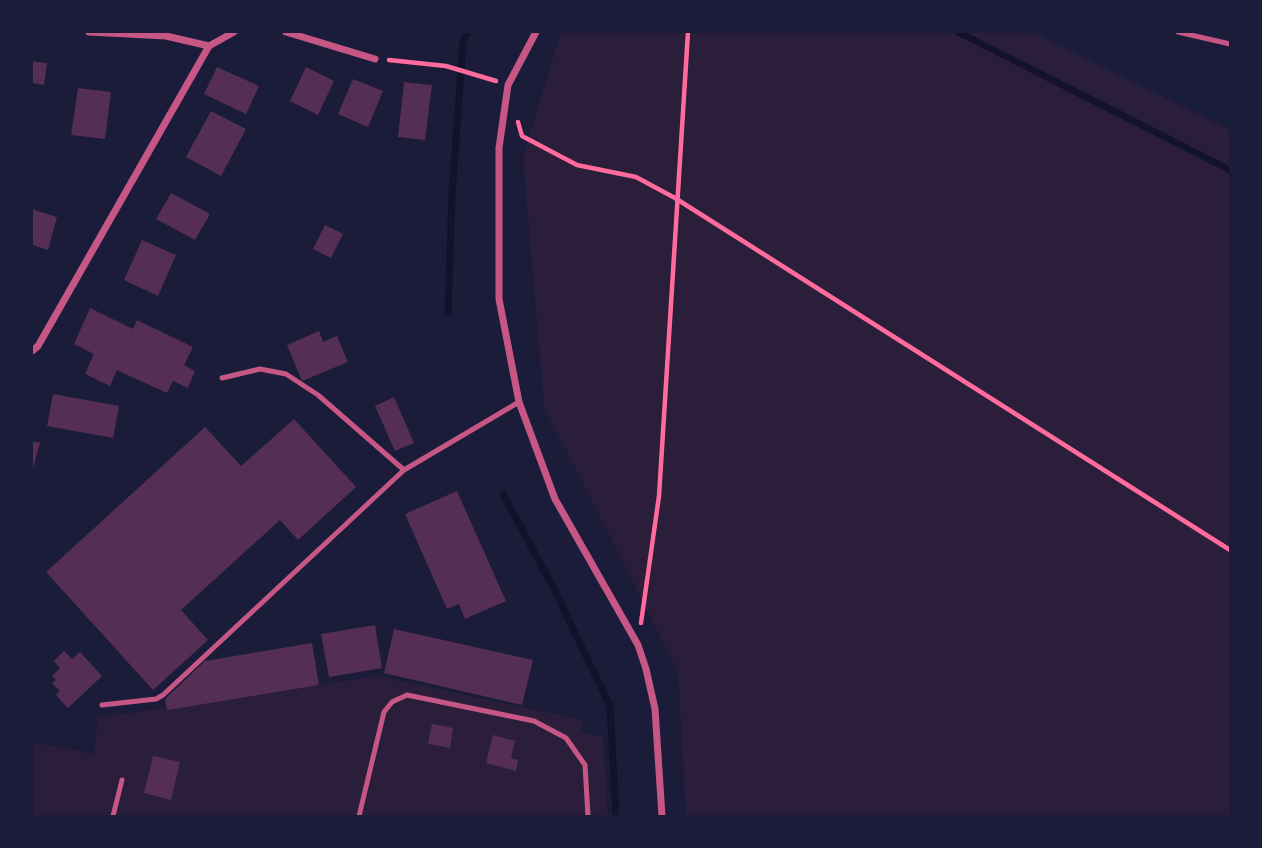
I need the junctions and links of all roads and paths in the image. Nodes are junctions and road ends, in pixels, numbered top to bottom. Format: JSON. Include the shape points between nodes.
{"nodes":[{"id":1,"x":89,"y":32,"type":"edge"},
{"id":2,"x":234,"y":32,"type":"edge"},
{"id":3,"x":286,"y":32,"type":"edge"},
{"id":4,"x":536,"y":32,"type":"edge"},
{"id":5,"x":688,"y":32,"type":"edge"},
{"id":6,"x":1178,"y":32,"type":"edge"},
{"id":7,"x":1230,"y":44,"type":"edge"},
{"id":8,"x":209,"y":46,"type":"junction"},
{"id":9,"x":375,"y":59,"type":"joint"},
{"id":10,"x":492,"y":80,"type":"dead end"},
{"id":11,"x":508,"y":85,"type":"junction"},
{"id":12,"x":675,"y":198,"type":"junction"},
{"id":13,"x":32,"y":351,"type":"edge"},
{"id":14,"x":222,"y":377,"type":"dead end"},
{"id":15,"x":519,"y":402,"type":"junction"},
{"id":16,"x":404,"y":470,"type":"junction"},
{"id":17,"x":1230,"y":550,"type":"edge"},
{"id":18,"x":638,"y":645,"type":"junction"},
{"id":19,"x":102,"y":705,"type":"dead end"},
{"id":20,"x":122,"y":780,"type":"dead end"},
{"id":21,"x":113,"y":817,"type":"edge"},
{"id":22,"x":359,"y":817,"type":"edge"},
{"id":23,"x":588,"y":817,"type":"edge"},
{"id":24,"x":662,"y":817,"type":"edge"}],
"edges":[{"from":1,"to":8,"type":"street","via":[[166,36]]},
{"from":2,"to":8,"type":"street"},
{"from":3,"to":9,"type":"street"},
{"from":4,"to":11,"type":"street"},
{"from":5,"to":12,"type":"path"},
{"from":6,"to":7,"type":"lane"},
{"from":8,"to":13,"type":"street"},
{"from":9,"to":10,"type":"path","via":[[446,66]]},
{"from":11,"to":12,"type":"path","via":[[522,136],[577,165],[636,177]]},
{"from":11,"to":15,"type":"street","via":[[499,148],[499,299]]},
{"from":12,"to":17,"type":"path"},
{"from":12,"to":18,"type":"path","via":[[659,496]]},
{"from":14,"to":16,"type":"lane","via":[[260,369],[286,374],[318,395]]},
{"from":15,"to":16,"type":"lane"},
{"from":15,"to":18,"type":"street","via":[[555,499]]},
{"from":16,"to":19,"type":"lane","via":[[163,695]]},
{"from":18,"to":24,"type":"street","via":[[655,709]]},
{"from":20,"to":21,"type":"lane"},
{"from":22,"to":23,"type":"lane","via":[[384,712],[407,695],[534,721],[566,738],[585,765]]}]}
